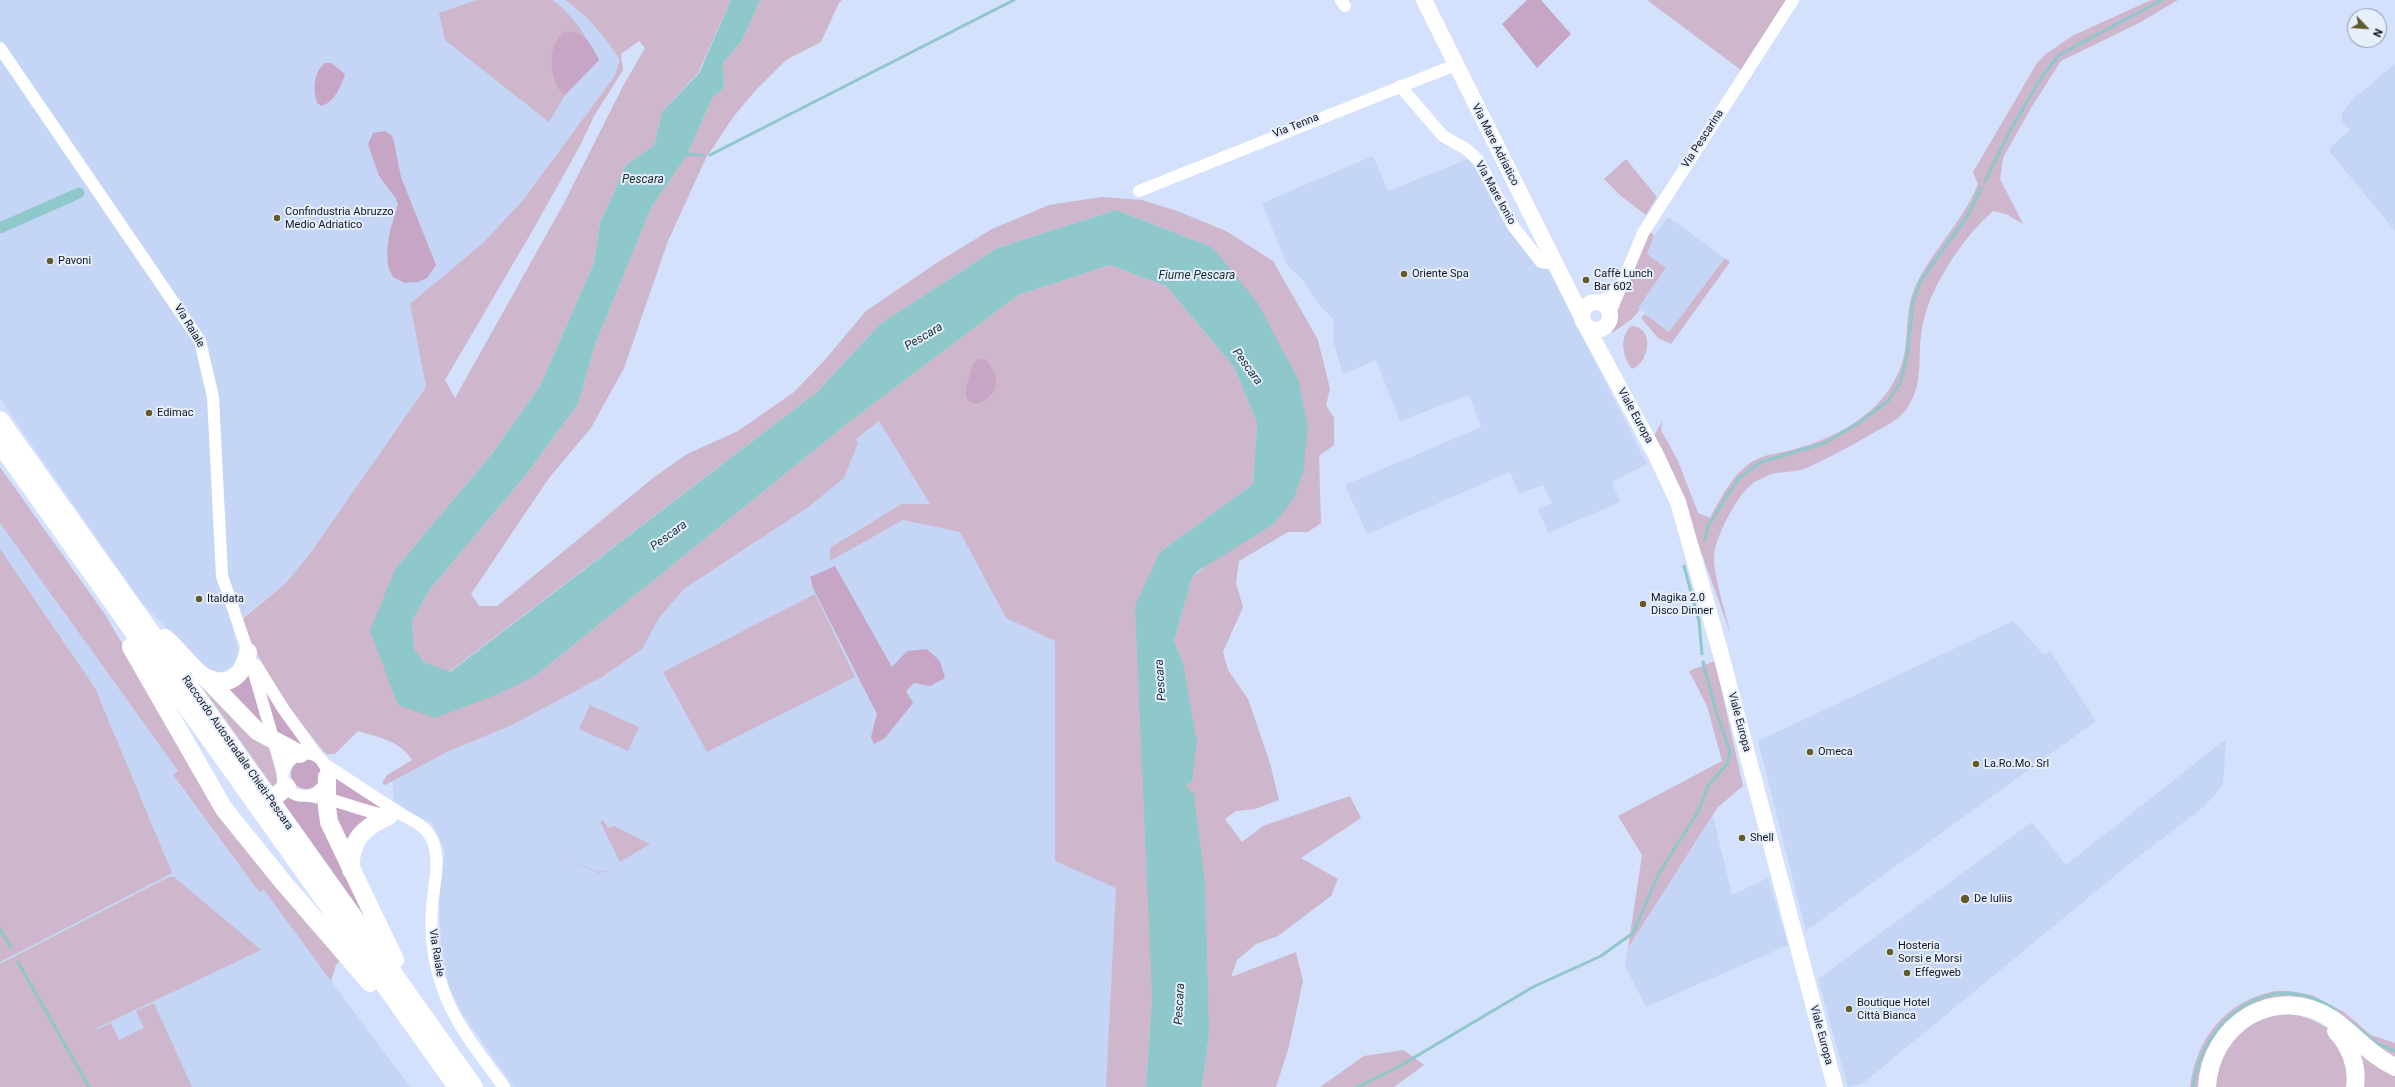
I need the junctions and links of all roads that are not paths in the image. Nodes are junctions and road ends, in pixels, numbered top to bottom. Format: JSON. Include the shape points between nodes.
{"nodes":[{"id":1,"x":1424,"y":0,"type":"edge"},
{"id":2,"x":1793,"y":0,"type":"edge"},
{"id":3,"x":0,"y":48,"type":"edge"},
{"id":4,"x":1455,"y":65,"type":"junction"},
{"id":5,"x":1400,"y":86,"type":"junction"},
{"id":6,"x":1139,"y":191,"type":"dead end"},
{"id":7,"x":1556,"y":264,"type":"junction"},
{"id":8,"x":1621,"y":282,"type":"junction"},
{"id":9,"x":1568,"y":289,"type":"junction"},
{"id":10,"x":1593,"y":303,"type":"junction"},
{"id":11,"x":1609,"y":318,"type":"junction"},
{"id":12,"x":1584,"y":322,"type":"junction"},
{"id":13,"x":1610,"y":370,"type":"junction"},
{"id":14,"x":0,"y":420,"type":"edge"},
{"id":15,"x":0,"y":444,"type":"edge"},
{"id":16,"x":74,"y":548,"type":"junction"},
{"id":17,"x":149,"y":629,"type":"junction"},
{"id":18,"x":248,"y":652,"type":"junction"},
{"id":19,"x":206,"y":678,"type":"junction"},
{"id":20,"x":273,"y":741,"type":"junction"},
{"id":21,"x":300,"y":754,"type":"junction"},
{"id":22,"x":323,"y":766,"type":"junction"},
{"id":23,"x":283,"y":785,"type":"junction"},
{"id":24,"x":320,"y":797,"type":"junction"},
{"id":25,"x":251,"y":815,"type":"dead end"},
{"id":26,"x":397,"y":816,"type":"junction"},
{"id":27,"x":237,"y":825,"type":"junction"},
{"id":28,"x":351,"y":870,"type":"junction"},
{"id":29,"x":398,"y":980,"type":"junction"},
{"id":30,"x":2314,"y":1012,"type":"junction"},
{"id":31,"x":2395,"y":1067,"type":"edge"},
{"id":32,"x":445,"y":1069,"type":"junction"},
{"id":33,"x":457,"y":1087,"type":"edge"},
{"id":34,"x":474,"y":1087,"type":"edge"},
{"id":35,"x":504,"y":1087,"type":"edge"},
{"id":36,"x":1835,"y":1087,"type":"edge"},
{"id":37,"x":2207,"y":1087,"type":"edge"},
{"id":38,"x":2355,"y":1087,"type":"edge"}],
"edges":[{"from":1,"to":4,"type":"main road","name":"Via Mare Adriatico"},
{"from":2,"to":8,"type":"street","name":"Via Pescarina","via":[[1646,227]]},
{"from":3,"to":18,"type":"street","name":"Via Raiale","via":[[200,341],[213,398],[222,576]]},
{"from":4,"to":5,"type":"street","name":"Via Tenna"},
{"from":4,"to":7,"type":"main road","name":"Via Mare Adriatico"},
{"from":5,"to":6,"type":"street","name":"Via Tenna"},
{"from":5,"to":7,"type":"street","name":"Via Mare Ionio","via":[[1443,136],[1466,149],[1478,160],[1516,231],[1541,262]]},
{"from":7,"to":9,"type":"main road","name":"Via Mare Adriatico"},
{"from":8,"to":10,"type":"street","name":"Via Pescarina","via":[[1611,296]]},
{"from":8,"to":11,"type":"street","name":"Via Pescarina"},
{"from":9,"to":10,"type":"main road","name":"Via Mare Adriatico","via":[[1581,300]]},
{"from":9,"to":12,"type":"main road","name":"Via Mare Adriatico"},
{"from":10,"to":11,"type":"main road","via":[[1604,305]]},
{"from":10,"to":12,"type":"main road","via":[[1584,310]]},
{"from":11,"to":12,"type":"main road","via":[[1604,328],[1596,330]]},
{"from":11,"to":13,"type":"main road","name":"Viale Europa","via":[[1607,346]]},
{"from":12,"to":13,"type":"main road","name":"Viale Europa"},
{"from":13,"to":36,"type":"main road","name":"Viale Europa","via":[[1661,464],[1678,502]]},
{"from":14,"to":17,"type":"highway","name":"Raccordo Autostradale Chieti-Pescara"},
{"from":15,"to":16,"type":"highway","name":"Raccordo Autostradale Chieti-Pescara"},
{"from":16,"to":27,"type":"highway","via":[[79,569],[119,627],[224,809]]},
{"from":16,"to":32,"type":"highway","name":"Raccordo Autostradale Chieti-Pescara"},
{"from":17,"to":19,"type":"highway","via":[[166,638]]},
{"from":17,"to":29,"type":"highway","name":"Raccordo Autostradale Chieti-Pescara"},
{"from":18,"to":19,"type":"highway","via":[[246,664],[238,675],[227,680]]},
{"from":18,"to":20,"type":"street","name":"Via Raiale"},
{"from":18,"to":22,"type":"street","name":"Via Raiale"},
{"from":19,"to":20,"type":"highway","via":[[257,731]]},
{"from":20,"to":21,"type":"highway"},
{"from":20,"to":23,"type":"street","name":"Via Raiale"},
{"from":21,"to":22,"type":"street","via":[[306,753]]},
{"from":21,"to":23,"type":"street","via":[[289,760]]},
{"from":22,"to":24,"type":"highway"},
{"from":22,"to":26,"type":"street","name":"Via Raiale"},
{"from":23,"to":24,"type":"street","via":[[298,796]]},
{"from":24,"to":26,"type":"street","name":"Via Raiale"},
{"from":24,"to":28,"type":"highway"},
{"from":25,"to":27,"type":"highway"},
{"from":26,"to":28,"type":"highway","via":[[370,825],[358,837],[351,853]]},
{"from":26,"to":35,"type":"street","name":"Via Raiale","via":[[422,826],[434,842],[437,870],[431,928],[437,970],[442,987],[462,1027]]},
{"from":27,"to":32,"type":"highway","via":[[378,992],[425,1056]]},
{"from":28,"to":29,"type":"highway","via":[[397,964]]},
{"from":29,"to":34,"type":"highway","name":"Raccordo Autostradale Chieti-Pescara"},
{"from":30,"to":31,"type":"highway","via":[[2331,1018],[2370,1052]]},
{"from":30,"to":37,"type":"highway","via":[[2282,1006],[2263,1009],[2241,1020],[2226,1033],[2215,1049]]},
{"from":30,"to":38,"type":"highway","via":[[2335,1030],[2347,1046],[2355,1070]]},
{"from":32,"to":33,"type":"highway","name":"Raccordo Autostradale Chieti-Pescara"}]}
